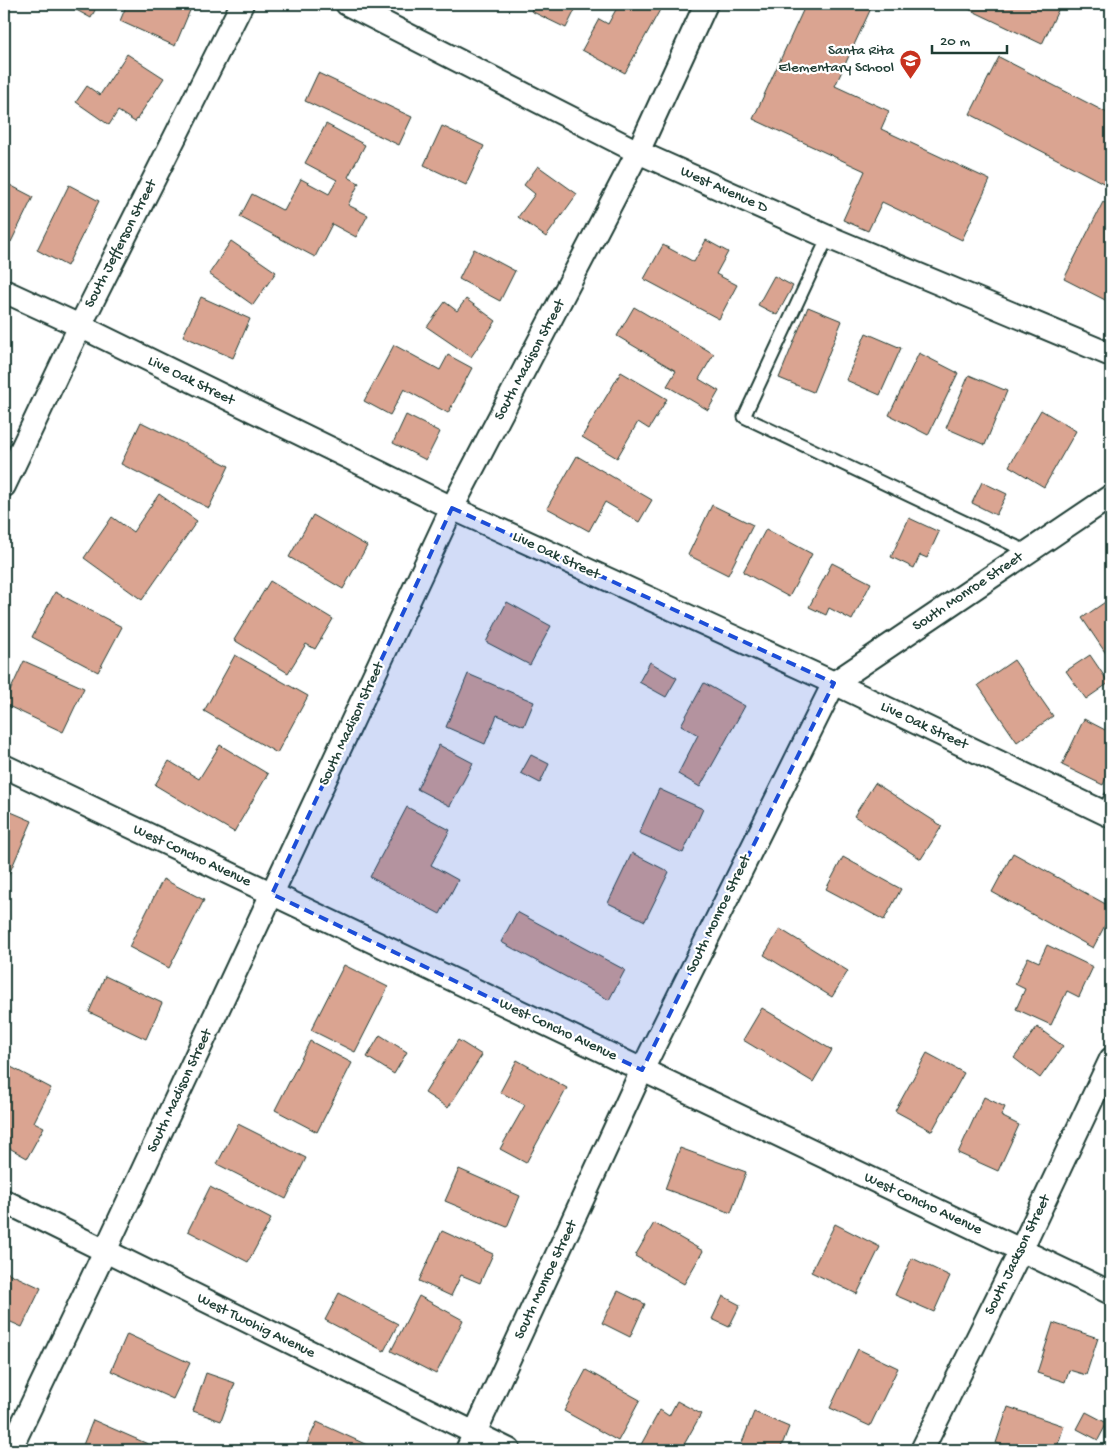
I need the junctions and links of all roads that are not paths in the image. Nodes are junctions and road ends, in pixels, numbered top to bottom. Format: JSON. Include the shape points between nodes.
{"nodes":[{"id":1,"x":242,"y":4,"type":"edge"},
{"id":2,"x":347,"y":4,"type":"edge"},
{"id":3,"x":706,"y":4,"type":"edge"},
{"id":4,"x":638,"y":152,"type":"junction"},
{"id":5,"x":828,"y":237,"type":"junction"},
{"id":6,"x":4,"y":291,"type":"edge"},
{"id":7,"x":80,"y":326,"type":"junction"},
{"id":8,"x":1111,"y":355,"type":"edge"},
{"id":9,"x":4,"y":486,"type":"edge"},
{"id":10,"x":1111,"y":496,"type":"edge"},
{"id":11,"x":452,"y":508,"type":"junction"},
{"id":12,"x":1028,"y":552,"type":"junction"},
{"id":13,"x":834,"y":683,"type":"junction"},
{"id":14,"x":4,"y":766,"type":"edge"},
{"id":15,"x":1108,"y":808,"type":"edge"},
{"id":16,"x":272,"y":894,"type":"junction"},
{"id":17,"x":1111,"y":1059,"type":"edge"},
{"id":18,"x":642,"y":1070,"type":"junction"},
{"id":19,"x":4,"y":1201,"type":"edge"},
{"id":20,"x":1021,"y":1250,"type":"junction"},
{"id":21,"x":105,"y":1251,"type":"junction"},
{"id":22,"x":1111,"y":1293,"type":"edge"},
{"id":23,"x":471,"y":1442,"type":"edge"},
{"id":24,"x":10,"y":1450,"type":"edge"},
{"id":25,"x":509,"y":1450,"type":"edge"},
{"id":26,"x":922,"y":1450,"type":"edge"}],
"edges":[{"from":1,"to":7,"type":"street","name":"South Jefferson Street"},
{"from":2,"to":4,"type":"street","name":"West Avenue D"},
{"from":3,"to":4,"type":"street","name":"South Madison Street"},
{"from":4,"to":5,"type":"street","name":"West Avenue D"},
{"from":4,"to":11,"type":"street","name":"South Madison Street"},
{"from":5,"to":8,"type":"street","name":"West Avenue D"},
{"from":5,"to":12,"type":"lane","via":[[744,417]]},
{"from":6,"to":7,"type":"street","name":"Live Oak Street"},
{"from":7,"to":9,"type":"street","name":"South Jefferson Street"},
{"from":7,"to":11,"type":"street","name":"Live Oak Street"},
{"from":10,"to":12,"type":"street","name":"South Monroe Street"},
{"from":11,"to":13,"type":"street","name":"Live Oak Street"},
{"from":11,"to":16,"type":"street","name":"South Madison Street"},
{"from":12,"to":13,"type":"street","name":"South Monroe Street"},
{"from":13,"to":15,"type":"street","name":"Live Oak Street"},
{"from":13,"to":18,"type":"street","name":"South Monroe Street"},
{"from":14,"to":16,"type":"street","name":"West Concho Avenue"},
{"from":16,"to":18,"type":"street","name":"West Concho Avenue"},
{"from":16,"to":21,"type":"street","name":"South Madison Street"},
{"from":17,"to":20,"type":"street","name":"South Jackson Street"},
{"from":18,"to":20,"type":"street","name":"West Concho Avenue"},
{"from":18,"to":23,"type":"street","name":"South Monroe Street"},
{"from":19,"to":21,"type":"street","name":"West Twohig Avenue"},
{"from":20,"to":22,"type":"street","name":"West Concho Avenue"},
{"from":20,"to":26,"type":"street","name":"South Jackson Street"},
{"from":21,"to":23,"type":"street","name":"West Twohig Avenue"},
{"from":21,"to":24,"type":"street","name":"South Madison Street"},
{"from":23,"to":25,"type":"street","name":"West Twohig Avenue"}]}
